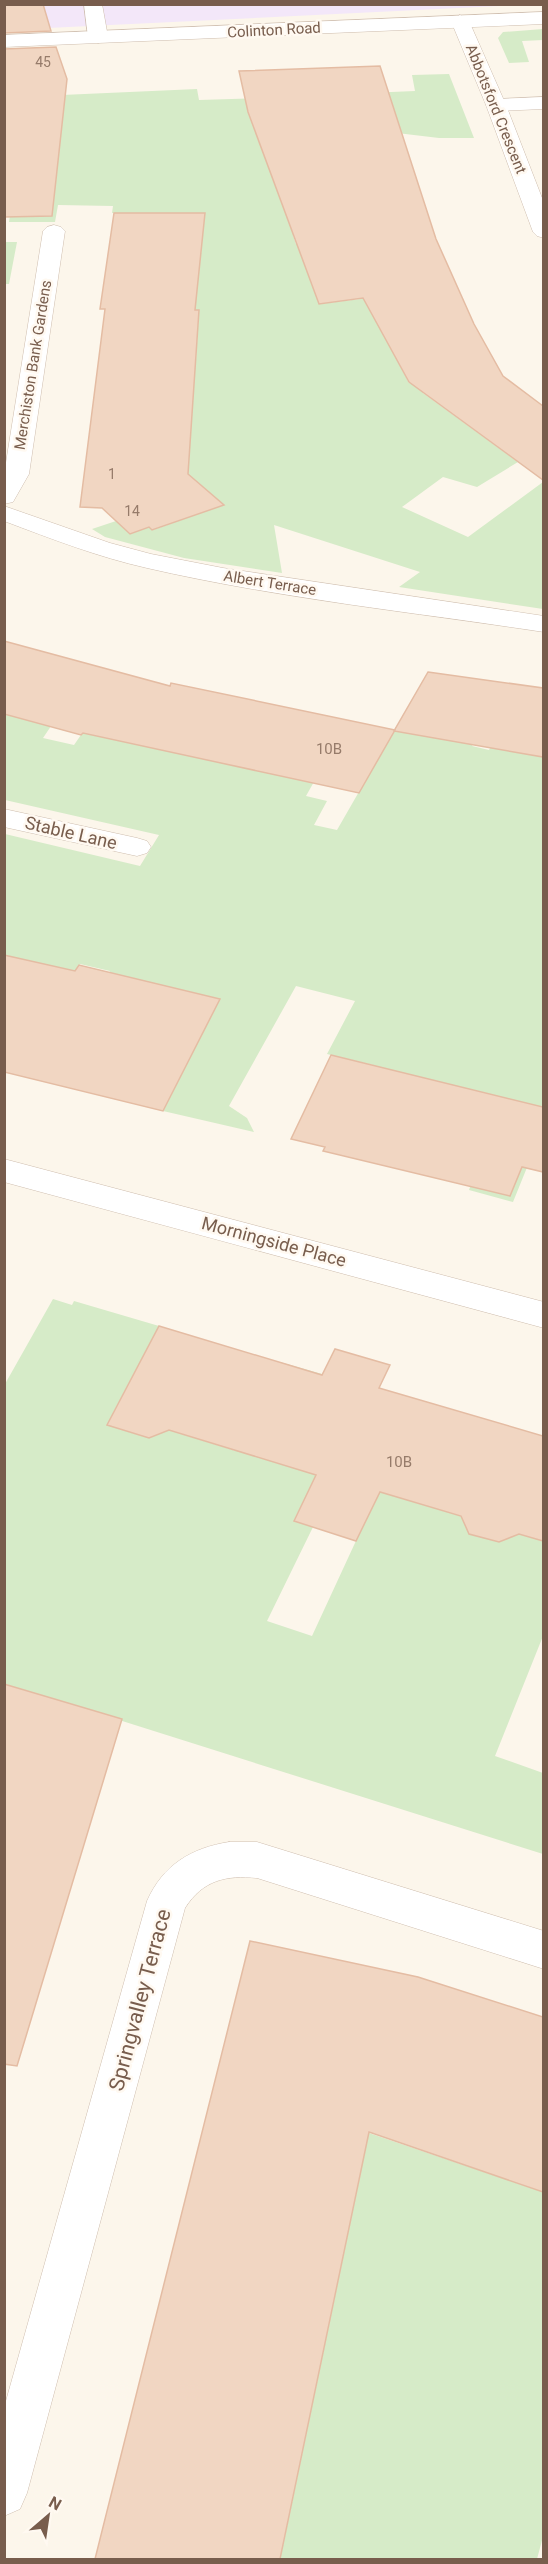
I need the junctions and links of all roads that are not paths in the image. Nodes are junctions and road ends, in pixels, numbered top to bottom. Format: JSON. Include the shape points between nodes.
{"nodes":[{"id":1,"x":93,"y":5,"type":"edge"},
{"id":2,"x":543,"y":18,"type":"edge"},
{"id":3,"x":460,"y":21,"type":"junction"},
{"id":4,"x":98,"y":37,"type":"junction"},
{"id":5,"x":4,"y":42,"type":"edge"},
{"id":6,"x":543,"y":103,"type":"edge"},
{"id":7,"x":496,"y":105,"type":"junction"},
{"id":8,"x":54,"y":231,"type":"dead end"},
{"id":9,"x":543,"y":232,"type":"edge"},
{"id":10,"x":4,"y":497,"type":"edge"},
{"id":11,"x":4,"y":513,"type":"edge"},
{"id":12,"x":543,"y":624,"type":"edge"},
{"id":13,"x":4,"y":818,"type":"edge"},
{"id":14,"x":137,"y":848,"type":"dead end"},
{"id":15,"x":4,"y":1170,"type":"edge"},
{"id":16,"x":543,"y":1315,"type":"edge"},
{"id":17,"x":543,"y":1950,"type":"edge"},
{"id":18,"x":4,"y":2493,"type":"edge"}],
"edges":[{"from":1,"to":4,"type":"street"},
{"from":2,"to":3,"type":"street","name":"Colinton Road"},
{"from":3,"to":4,"type":"street","name":"Colinton Road"},
{"from":3,"to":7,"type":"street","name":"Abbotsford Crescent"},
{"from":4,"to":5,"type":"street","name":"Colinton Road"},
{"from":6,"to":7,"type":"street"},
{"from":7,"to":9,"type":"street","name":"Abbotsford Crescent"},
{"from":8,"to":10,"type":"street","name":"Merchiston Bank Gardens","via":[[17,474]]},
{"from":11,"to":12,"type":"street","name":"Albert Terrace","via":[[101,548],[158,563]]},
{"from":13,"to":14,"type":"street","name":"Stable Lane"},
{"from":15,"to":16,"type":"street","name":"Morningside Place"},
{"from":17,"to":18,"type":"street","name":"Springvalley Terrace","via":[[257,1860],[238,1857],[205,1864],[175,1887],[167,1901]]}]}
